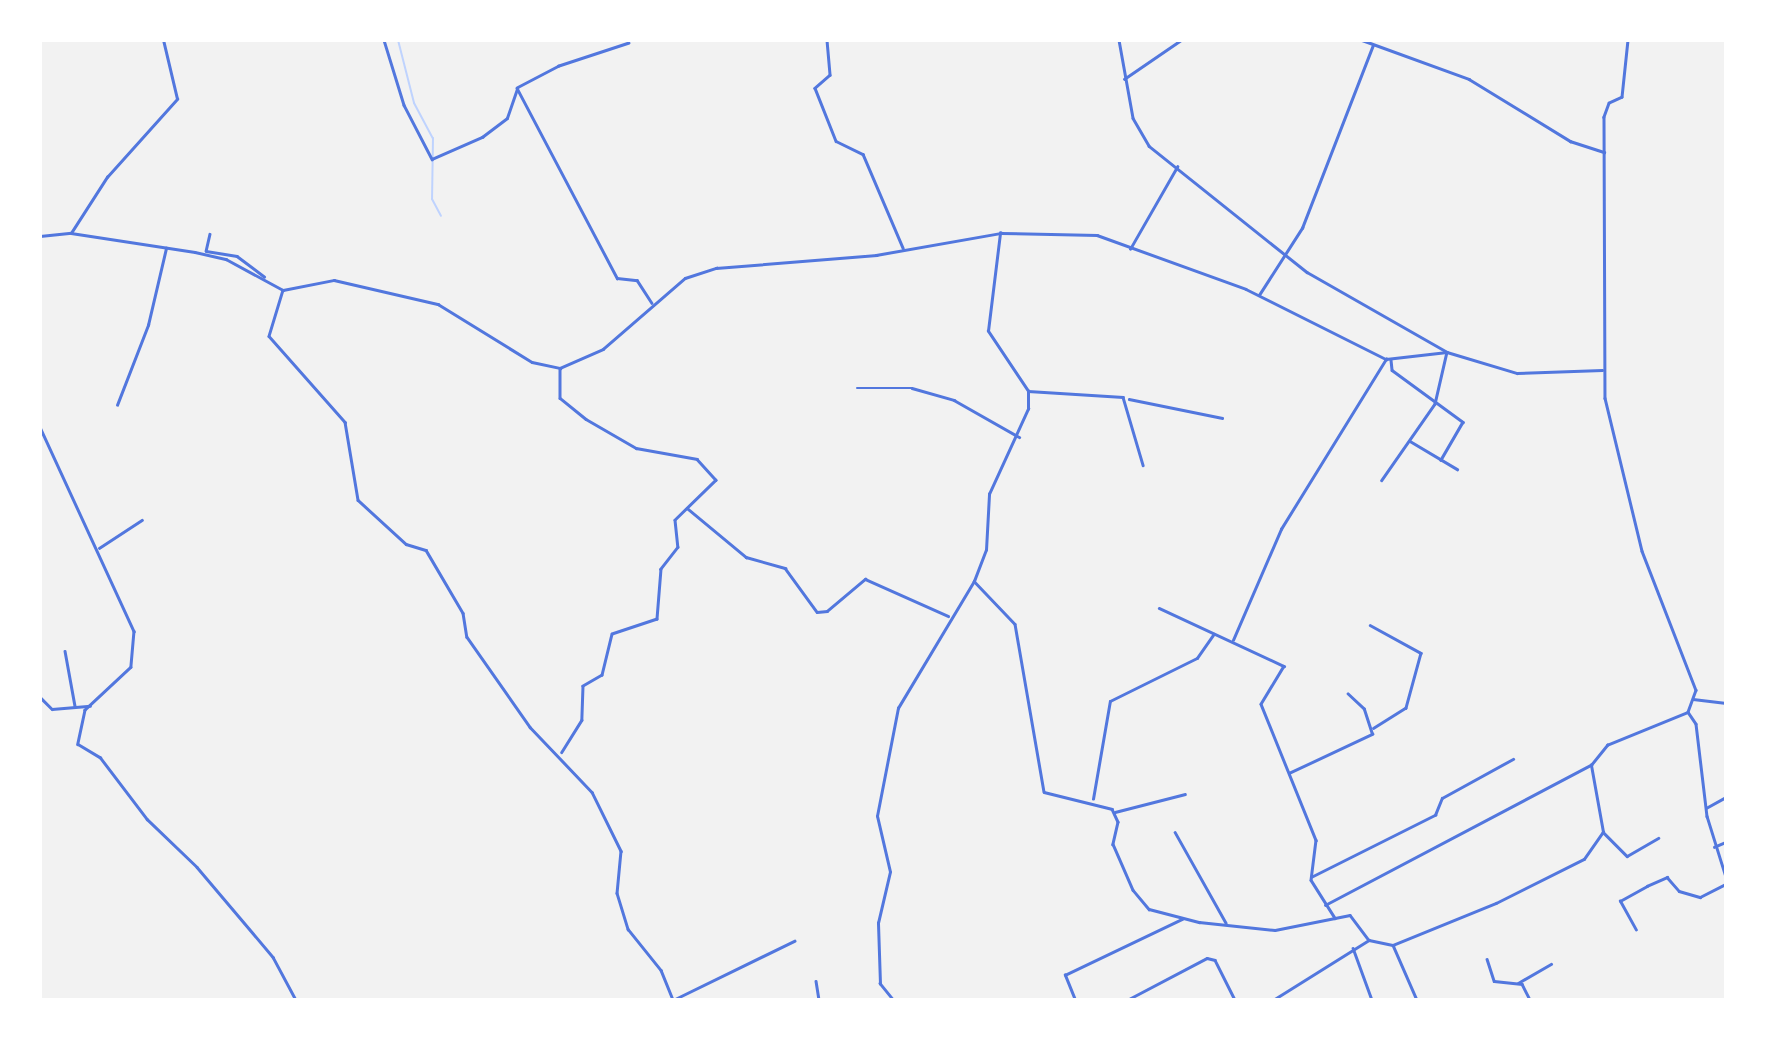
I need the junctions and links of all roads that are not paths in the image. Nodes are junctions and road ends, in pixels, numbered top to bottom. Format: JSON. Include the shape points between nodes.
{"nodes":[{"id":1,"x":163,"y":40,"type":"edge"},
{"id":2,"x":384,"y":40,"type":"edge"},
{"id":3,"x":667,"y":40,"type":"edge"},
{"id":4,"x":827,"y":40,"type":"edge"},
{"id":5,"x":1119,"y":40,"type":"edge"},
{"id":6,"x":1181,"y":40,"type":"edge"},
{"id":7,"x":1362,"y":40,"type":"edge"},
{"id":8,"x":1629,"y":40,"type":"edge"},
{"id":9,"x":628,"y":42,"type":"edge"},
{"id":10,"x":1373,"y":45,"type":"junction"},
{"id":11,"x":1124,"y":79,"type":"junction"},
{"id":12,"x":517,"y":89,"type":"junction"},
{"id":13,"x":1604,"y":152,"type":"junction"},
{"id":14,"x":1177,"y":167,"type":"junction"},
{"id":15,"x":71,"y":233,"type":"junction"},
{"id":16,"x":1000,"y":233,"type":"junction"},
{"id":17,"x":211,"y":234,"type":"dead end"},
{"id":18,"x":40,"y":236,"type":"edge"},
{"id":19,"x":166,"y":248,"type":"junction"},
{"id":20,"x":903,"y":248,"type":"junction"},
{"id":21,"x":1130,"y":249,"type":"junction"},
{"id":22,"x":1286,"y":257,"type":"junction"},
{"id":23,"x":266,"y":279,"type":"junction"},
{"id":24,"x":283,"y":290,"type":"junction"},
{"id":25,"x":1259,"y":295,"type":"junction"},
{"id":26,"x":652,"y":303,"type":"junction"},
{"id":27,"x":1447,"y":352,"type":"junction"},
{"id":28,"x":1386,"y":359,"type":"junction"},
{"id":29,"x":1391,"y":360,"type":"junction"},
{"id":30,"x":560,"y":368,"type":"junction"},
{"id":31,"x":1602,"y":370,"type":"junction"},
{"id":32,"x":857,"y":388,"type":"dead end"},
{"id":33,"x":1028,"y":391,"type":"junction"},
{"id":34,"x":1125,"y":399,"type":"junction"},
{"id":35,"x":1435,"y":404,"type":"junction"},
{"id":36,"x":117,"y":405,"type":"dead end"},
{"id":37,"x":1222,"y":418,"type":"dead end"},
{"id":38,"x":40,"y":427,"type":"edge"},
{"id":39,"x":1019,"y":437,"type":"junction"},
{"id":40,"x":1410,"y":441,"type":"junction"},
{"id":41,"x":1441,"y":460,"type":"junction"},
{"id":42,"x":1143,"y":465,"type":"dead end"},
{"id":43,"x":1457,"y":469,"type":"dead end"},
{"id":44,"x":1382,"y":480,"type":"dead end"},
{"id":45,"x":686,"y":507,"type":"junction"},
{"id":46,"x":142,"y":520,"type":"dead end"},
{"id":47,"x":99,"y":548,"type":"junction"},
{"id":48,"x":974,"y":581,"type":"junction"},
{"id":49,"x":1159,"y":608,"type":"dead end"},
{"id":50,"x":948,"y":616,"type":"junction"},
{"id":51,"x":1370,"y":625,"type":"dead end"},
{"id":52,"x":1215,"y":633,"type":"junction"},
{"id":53,"x":1233,"y":640,"type":"junction"},
{"id":54,"x":65,"y":651,"type":"dead end"},
{"id":55,"x":1348,"y":694,"type":"dead end"},
{"id":56,"x":40,"y":697,"type":"edge"},
{"id":57,"x":1693,"y":699,"type":"junction"},
{"id":58,"x":1726,"y":702,"type":"edge"},
{"id":59,"x":75,"y":706,"type":"junction"},
{"id":60,"x":90,"y":706,"type":"junction"},
{"id":61,"x":1688,"y":712,"type":"junction"},
{"id":62,"x":1374,"y":728,"type":"junction"},
{"id":63,"x":561,"y":754,"type":"junction"},
{"id":64,"x":1513,"y":759,"type":"dead end"},
{"id":65,"x":1591,"y":765,"type":"junction"},
{"id":66,"x":1289,"y":773,"type":"junction"},
{"id":67,"x":1185,"y":794,"type":"dead end"},
{"id":68,"x":1726,"y":797,"type":"edge"},
{"id":69,"x":1093,"y":799,"type":"junction"},
{"id":70,"x":1706,"y":808,"type":"junction"},
{"id":71,"x":1115,"y":812,"type":"junction"},
{"id":72,"x":1175,"y":832,"type":"dead end"},
{"id":73,"x":1603,"y":832,"type":"junction"},
{"id":74,"x":1658,"y":838,"type":"dead end"},
{"id":75,"x":1726,"y":842,"type":"edge"},
{"id":76,"x":1714,"y":847,"type":"junction"},
{"id":77,"x":1311,"y":877,"type":"junction"},
{"id":78,"x":1726,"y":877,"type":"edge"},
{"id":79,"x":1726,"y":884,"type":"edge"},
{"id":80,"x":1325,"y":906,"type":"junction"},
{"id":81,"x":1335,"y":918,"type":"junction"},
{"id":82,"x":1182,"y":919,"type":"junction"},
{"id":83,"x":1226,"y":923,"type":"junction"},
{"id":84,"x":1636,"y":930,"type":"dead end"},
{"id":85,"x":1369,"y":940,"type":"junction"},
{"id":86,"x":794,"y":941,"type":"dead end"},
{"id":87,"x":1394,"y":945,"type":"junction"},
{"id":88,"x":1353,"y":948,"type":"junction"},
{"id":89,"x":1487,"y":959,"type":"dead end"},
{"id":90,"x":1551,"y":964,"type":"dead end"},
{"id":91,"x":816,"y":981,"type":"dead end"},
{"id":92,"x":1518,"y":982,"type":"junction"},
{"id":93,"x":887,"y":999,"type":"edge"},
{"id":94,"x":296,"y":1000,"type":"edge"},
{"id":95,"x":819,"y":1000,"type":"edge"},
{"id":96,"x":893,"y":1000,"type":"edge"},
{"id":97,"x":1075,"y":1000,"type":"edge"},
{"id":98,"x":1127,"y":1000,"type":"edge"},
{"id":99,"x":1235,"y":1000,"type":"edge"},
{"id":100,"x":1273,"y":1000,"type":"edge"},
{"id":101,"x":1372,"y":1000,"type":"edge"},
{"id":102,"x":1416,"y":1000,"type":"edge"},
{"id":103,"x":1530,"y":1000,"type":"edge"}],
"edges":[{"from":1,"to":15,"type":"street","via":[[177,99],[107,177]]},
{"from":2,"to":12,"type":"street","via":[[404,105],[432,159],[438,160],[506,118]]},
{"from":3,"to":9,"type":"street"},
{"from":4,"to":20,"type":"street","via":[[830,75],[816,83],[820,100],[836,141],[863,154]]},
{"from":5,"to":11,"type":"street"},
{"from":6,"to":11,"type":"street"},
{"from":7,"to":10,"type":"street"},
{"from":8,"to":13,"type":"street","via":[[1622,97],[1609,103],[1604,117]]},
{"from":9,"to":12,"type":"street","via":[[559,66]]},
{"from":10,"to":13,"type":"street","via":[[1469,79],[1559,135]]},
{"from":10,"to":22,"type":"street"},
{"from":11,"to":14,"type":"street","via":[[1149,146]]},
{"from":12,"to":26,"type":"street","via":[[617,278],[637,280]]},
{"from":13,"to":31,"type":"street","via":[[1608,355]]},
{"from":14,"to":21,"type":"street"},
{"from":14,"to":22,"type":"street"},
{"from":15,"to":18,"type":"street"},
{"from":15,"to":19,"type":"street"},
{"from":16,"to":20,"type":"street"},
{"from":16,"to":21,"type":"street","via":[[1097,234]]},
{"from":16,"to":33,"type":"street","via":[[988,331]]},
{"from":17,"to":23,"type":"street","via":[[206,251],[237,256]]},
{"from":19,"to":23,"type":"street","via":[[226,260]]},
{"from":19,"to":36,"type":"street","via":[[148,325]]},
{"from":20,"to":26,"type":"street","via":[[856,258],[746,261],[685,278]]},
{"from":21,"to":25,"type":"street"},
{"from":22,"to":25,"type":"street"},
{"from":22,"to":27,"type":"street"},
{"from":23,"to":24,"type":"street"},
{"from":24,"to":30,"type":"street","via":[[334,280],[438,304],[532,362]]},
{"from":24,"to":63,"type":"street","via":[[269,336],[345,422],[358,500],[405,544],[426,550],[463,613],[467,637],[530,727]]},
{"from":25,"to":28,"type":"street"},
{"from":26,"to":30,"type":"street","via":[[603,349]]},
{"from":27,"to":29,"type":"street"},
{"from":27,"to":31,"type":"street","via":[[1517,373]]},
{"from":27,"to":35,"type":"street"},
{"from":28,"to":29,"type":"street"},
{"from":28,"to":53,"type":"street","via":[[1282,529]]},
{"from":29,"to":35,"type":"street","via":[[1392,370]]},
{"from":30,"to":45,"type":"street","via":[[560,398],[586,419],[636,448],[684,454],[707,466],[716,480]]},
{"from":31,"to":57,"type":"street","via":[[1642,551],[1696,690]]},
{"from":32,"to":39,"type":"street","via":[[912,388],[954,400]]},
{"from":33,"to":34,"type":"street"},
{"from":33,"to":39,"type":"street"},
{"from":34,"to":37,"type":"street"},
{"from":34,"to":42,"type":"street"},
{"from":35,"to":40,"type":"street"},
{"from":35,"to":41,"type":"street","via":[[1463,422]]},
{"from":38,"to":47,"type":"street"},
{"from":39,"to":48,"type":"street","via":[[989,494],[986,550]]},
{"from":40,"to":41,"type":"street"},
{"from":40,"to":44,"type":"street"},
{"from":41,"to":43,"type":"street"},
{"from":45,"to":50,"type":"street","via":[[746,557],[785,568],[817,612],[827,611],[865,579]]},
{"from":45,"to":63,"type":"street","via":[[675,520],[678,547],[661,569],[657,620],[612,634],[602,675],[583,686],[582,720]]},
{"from":46,"to":47,"type":"street"},
{"from":47,"to":60,"type":"street","via":[[134,631],[135,647],[131,667]]},
{"from":48,"to":50,"type":"street"},
{"from":48,"to":69,"type":"street","via":[[1015,624],[1044,792]]},
{"from":49,"to":52,"type":"street"},
{"from":50,"to":93,"type":"street","via":[[898,708],[884,770],[877,816],[890,872],[879,942],[880,984]]},
{"from":51,"to":62,"type":"street","via":[[1421,653],[1406,708]]},
{"from":52,"to":53,"type":"street"},
{"from":52,"to":69,"type":"street","via":[[1197,658],[1110,701]]},
{"from":53,"to":66,"type":"street","via":[[1284,666],[1261,704]]},
{"from":54,"to":59,"type":"street"},
{"from":55,"to":62,"type":"street"},
{"from":56,"to":59,"type":"street","via":[[52,709]]},
{"from":57,"to":58,"type":"street"},
{"from":57,"to":61,"type":"street"},
{"from":59,"to":60,"type":"street"},
{"from":60,"to":94,"type":"street","via":[[78,744],[100,757],[147,819],[197,867],[273,957]]},
{"from":61,"to":65,"type":"street","via":[[1606,745]]},
{"from":61,"to":70,"type":"street","via":[[1696,724]]},
{"from":62,"to":66,"type":"street"},
{"from":63,"to":86,"type":"street","via":[[614,835],[621,851],[622,913],[673,1000]]},
{"from":64,"to":77,"type":"street","via":[[1442,798],[1435,815]]},
{"from":65,"to":73,"type":"street"},
{"from":65,"to":80,"type":"street"},
{"from":66,"to":77,"type":"street","via":[[1316,840]]},
{"from":67,"to":71,"type":"street"},
{"from":68,"to":70,"type":"street"},
{"from":69,"to":71,"type":"street"},
{"from":70,"to":76,"type":"street"},
{"from":71,"to":82,"type":"street","via":[[1113,844],[1133,890],[1149,909]]},
{"from":72,"to":83,"type":"street"},
{"from":73,"to":74,"type":"street","via":[[1627,856]]},
{"from":73,"to":87,"type":"street","via":[[1584,859],[1561,874]]},
{"from":75,"to":76,"type":"street"},
{"from":76,"to":78,"type":"street"},
{"from":77,"to":80,"type":"street"},
{"from":79,"to":84,"type":"street","via":[[1700,897],[1679,891],[1667,877],[1647,886],[1620,901]]},
{"from":80,"to":81,"type":"street"},
{"from":81,"to":83,"type":"street","via":[[1275,930]]},
{"from":81,"to":85,"type":"street","via":[[1354,916]]},
{"from":82,"to":83,"type":"street"},
{"from":82,"to":97,"type":"street","via":[[1065,975]]},
{"from":85,"to":87,"type":"street"},
{"from":85,"to":88,"type":"street"},
{"from":87,"to":102,"type":"street"},
{"from":88,"to":100,"type":"street"},
{"from":88,"to":101,"type":"street"},
{"from":89,"to":92,"type":"street","via":[[1494,981]]},
{"from":90,"to":92,"type":"street"},
{"from":91,"to":95,"type":"street"},
{"from":92,"to":103,"type":"street"},
{"from":93,"to":96,"type":"street"},
{"from":98,"to":99,"type":"street","via":[[1206,957],[1215,960]]}]}
